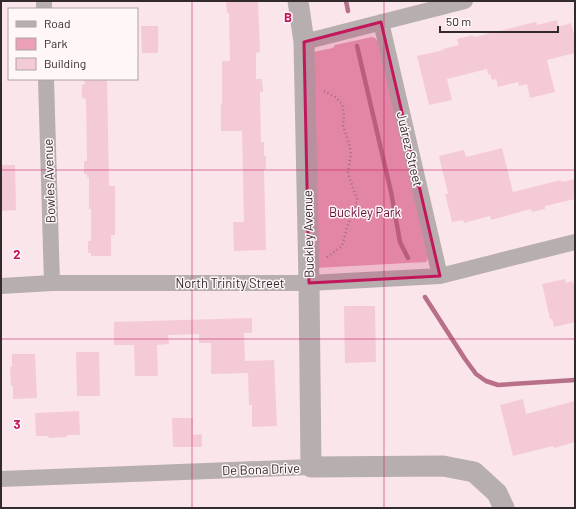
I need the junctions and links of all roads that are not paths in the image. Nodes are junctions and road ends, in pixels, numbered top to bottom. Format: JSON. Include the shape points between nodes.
{"nodes":[{"id":1,"x":298,"y":1,"type":"edge"},
{"id":2,"x":465,"y":1,"type":"edge"},
{"id":3,"x":381,"y":22,"type":"junction"},
{"id":4,"x":304,"y":42,"type":"junction"},
{"id":5,"x":46,"y":80,"type":"edge"},
{"id":6,"x":575,"y":242,"type":"edge"},
{"id":7,"x":440,"y":276,"type":"junction"},
{"id":8,"x":52,"y":283,"type":"junction"},
{"id":9,"x":309,"y":283,"type":"junction"},
{"id":10,"x":1,"y":286,"type":"edge"},
{"id":11,"x":311,"y":468,"type":"junction"},
{"id":12,"x":1,"y":479,"type":"edge"},
{"id":13,"x":504,"y":508,"type":"edge"}],
"edges":[{"from":1,"to":4,"type":"street","name":"Buckley Avenue"},
{"from":2,"to":3,"type":"street"},
{"from":3,"to":4,"type":"street"},
{"from":3,"to":7,"type":"street","name":"Juárez Street"},
{"from":4,"to":9,"type":"street","name":"Buckley Avenue"},
{"from":5,"to":8,"type":"street","name":"Bowles Avenue"},
{"from":6,"to":7,"type":"street","name":"North Trinity Street"},
{"from":7,"to":9,"type":"street","name":"North Trinity Street"},
{"from":8,"to":9,"type":"street","name":"North Trinity Street"},
{"from":8,"to":10,"type":"street","name":"North Trinity Street"},
{"from":9,"to":11,"type":"street","name":"Buckley Avenue"},
{"from":11,"to":12,"type":"street","name":"De Bona Drive"},
{"from":11,"to":13,"type":"street","name":"De Bona Drive","via":[[443,466],[474,472],[496,493]]}]}
